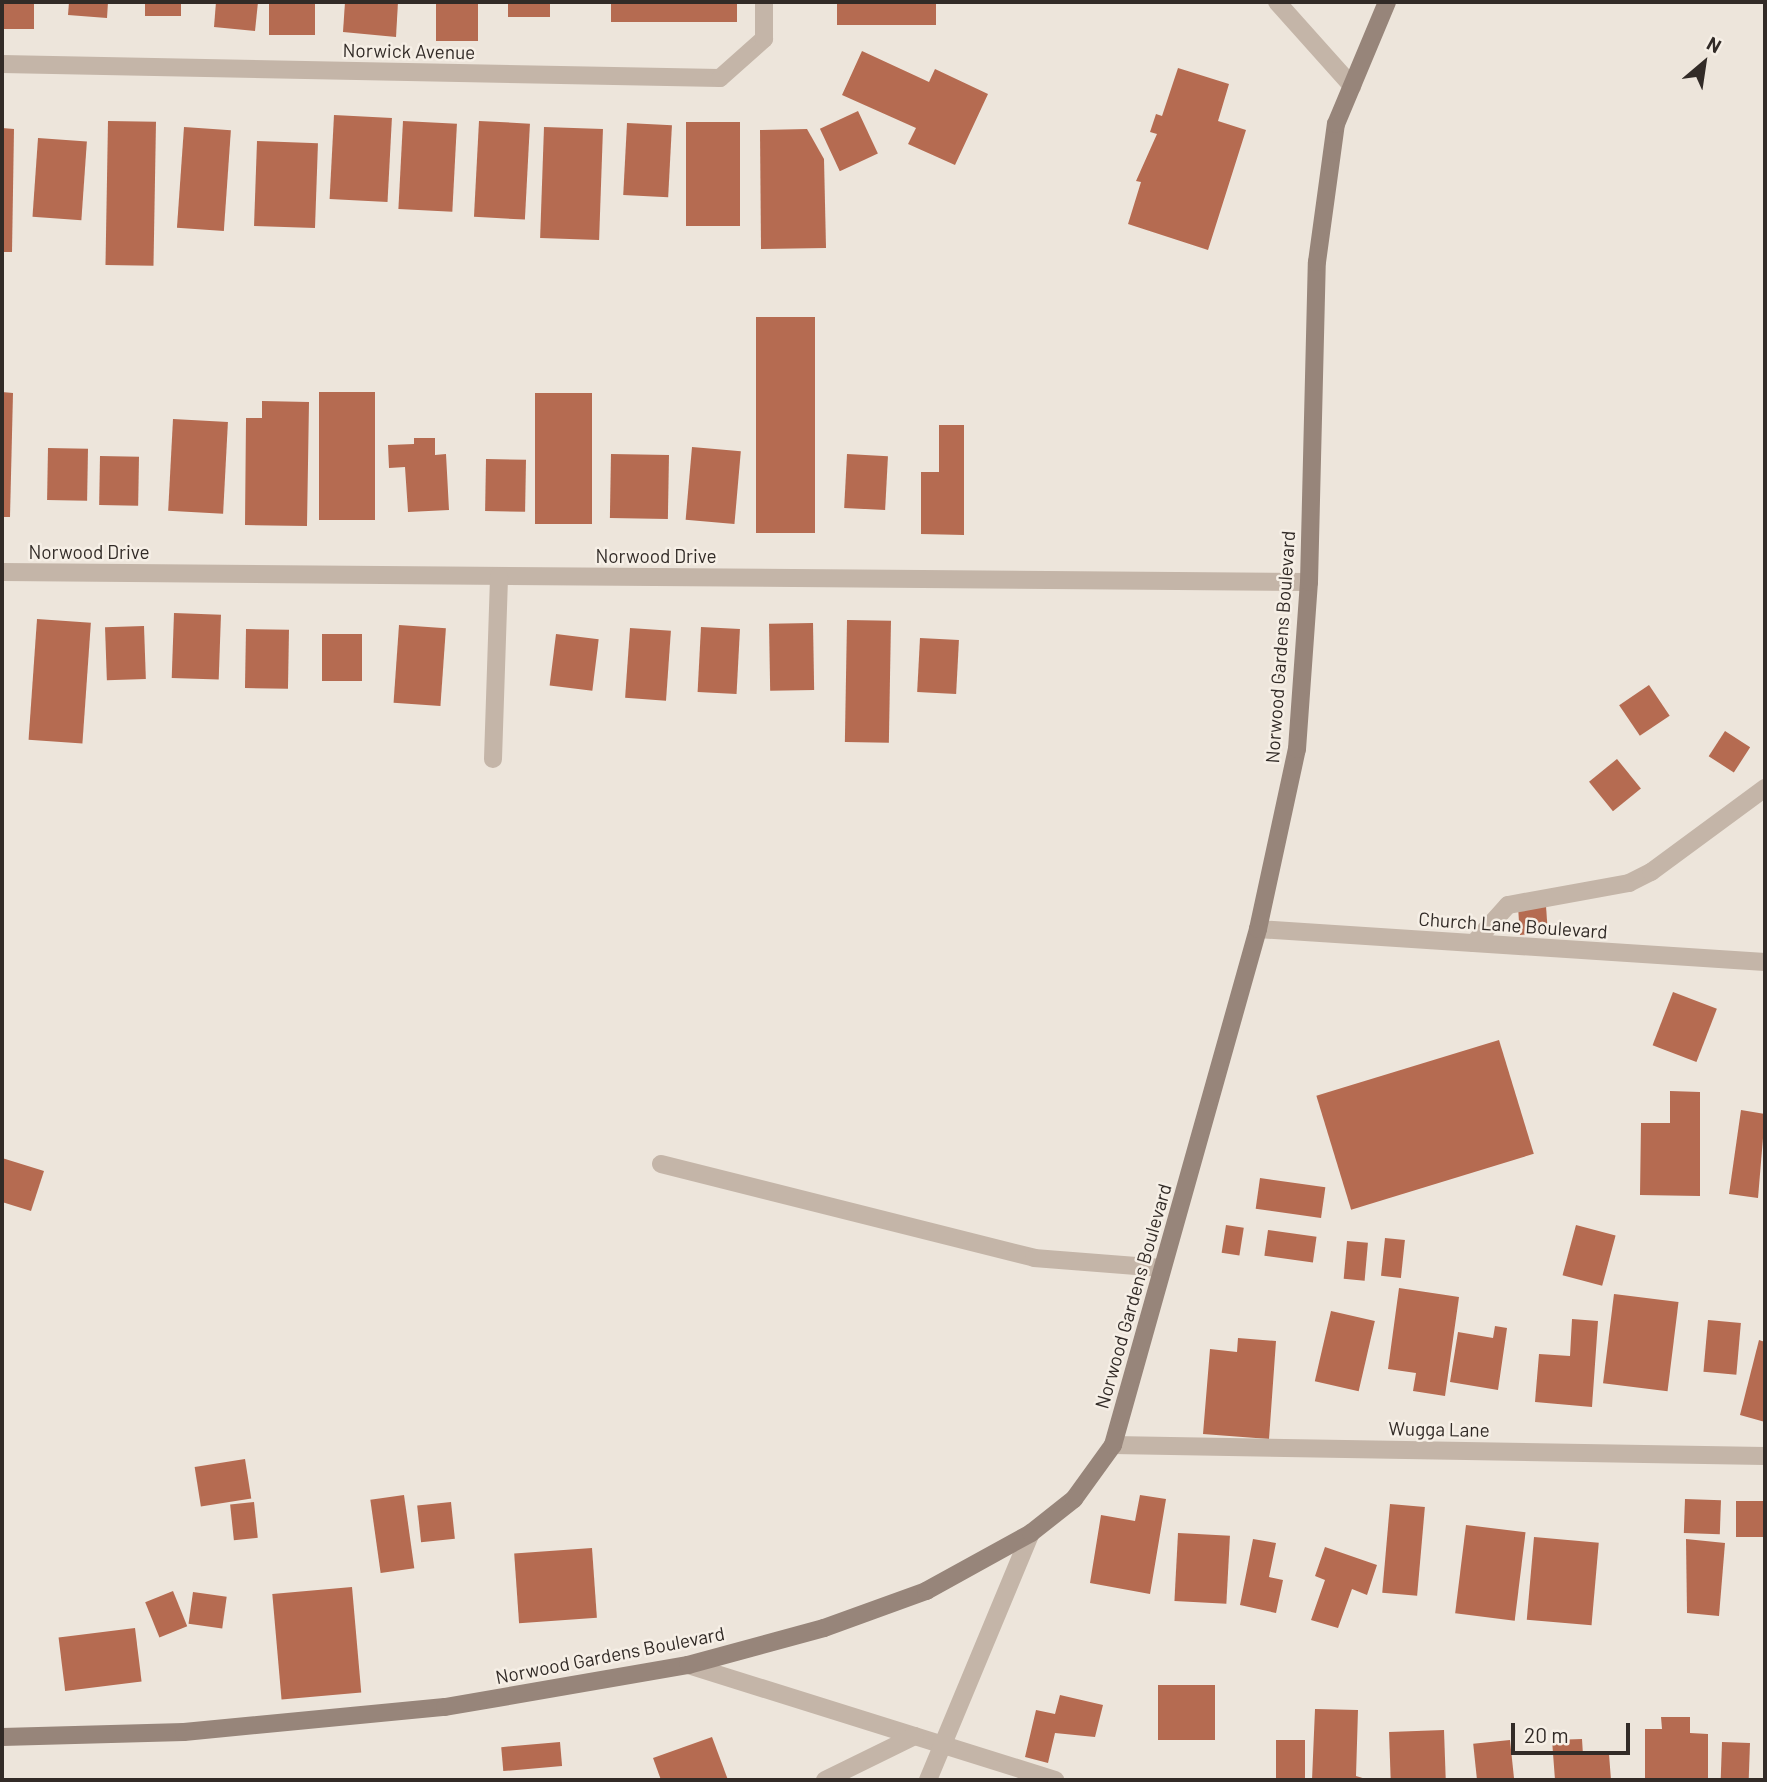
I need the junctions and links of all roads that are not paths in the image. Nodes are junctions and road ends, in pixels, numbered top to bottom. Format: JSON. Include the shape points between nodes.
{"nodes":[{"id":1,"x":764,"y":2,"type":"edge"},
{"id":2,"x":1277,"y":2,"type":"edge"},
{"id":3,"x":1387,"y":2,"type":"edge"},
{"id":4,"x":2,"y":64,"type":"edge"},
{"id":5,"x":1352,"y":86,"type":"junction"},
{"id":6,"x":2,"y":572,"type":"edge"},
{"id":7,"x":499,"y":576,"type":"junction"},
{"id":8,"x":1309,"y":582,"type":"junction"},
{"id":9,"x":493,"y":759,"type":"dead end"},
{"id":10,"x":1765,"y":788,"type":"edge"},
{"id":11,"x":1258,"y":929,"type":"junction"},
{"id":12,"x":1474,"y":943,"type":"junction"},
{"id":13,"x":1765,"y":962,"type":"edge"},
{"id":14,"x":661,"y":1164,"type":"dead end"},
{"id":15,"x":1163,"y":1268,"type":"junction"},
{"id":16,"x":1113,"y":1445,"type":"junction"},
{"id":17,"x":1765,"y":1456,"type":"edge"},
{"id":18,"x":1031,"y":1533,"type":"junction"},
{"id":19,"x":688,"y":1665,"type":"junction"},
{"id":20,"x":2,"y":1737,"type":"edge"},
{"id":21,"x":915,"y":1737,"type":"junction"},
{"id":22,"x":942,"y":1744,"type":"junction"},
{"id":23,"x":825,"y":1780,"type":"edge"},
{"id":24,"x":928,"y":1780,"type":"edge"},
{"id":25,"x":1055,"y":1780,"type":"edge"}],
"edges":[{"from":1,"to":4,"type":"street","name":"Norwick Avenue","via":[[764,39],[720,78]]},
{"from":2,"to":5,"type":"street"},
{"from":3,"to":5,"type":"street","name":"Norwood Gardens Boulevard"},
{"from":5,"to":8,"type":"street","name":"Norwood Gardens Boulevard","via":[[1336,124],[1317,262]]},
{"from":6,"to":7,"type":"street","name":"Norwood Drive"},
{"from":7,"to":8,"type":"street","name":"Norwood Drive"},
{"from":7,"to":9,"type":"street"},
{"from":8,"to":11,"type":"street","name":"Norwood Gardens Boulevard","via":[[1297,749]]},
{"from":10,"to":12,"type":"street","via":[[1651,872],[1629,883],[1508,905]]},
{"from":11,"to":12,"type":"street","name":"Church Lane Boulevard"},
{"from":11,"to":15,"type":"street","name":"Norwood Gardens Boulevard"},
{"from":12,"to":13,"type":"street","name":"Church Lane Boulevard"},
{"from":14,"to":15,"type":"street","via":[[1034,1258]]},
{"from":15,"to":16,"type":"street","name":"Norwood Gardens Boulevard"},
{"from":16,"to":17,"type":"street","name":"Wugga Lane"},
{"from":16,"to":18,"type":"street","name":"Norwood Gardens Boulevard","via":[[1074,1499]]},
{"from":18,"to":19,"type":"street","name":"Norwood Gardens Boulevard","via":[[926,1591],[824,1628]]},
{"from":18,"to":22,"type":"street"},
{"from":19,"to":20,"type":"street","name":"Norwood Gardens Boulevard","via":[[444,1707],[184,1732]]},
{"from":19,"to":21,"type":"street"},
{"from":21,"to":22,"type":"street"},
{"from":21,"to":23,"type":"street"},
{"from":22,"to":24,"type":"street"},
{"from":22,"to":25,"type":"street"}]}
